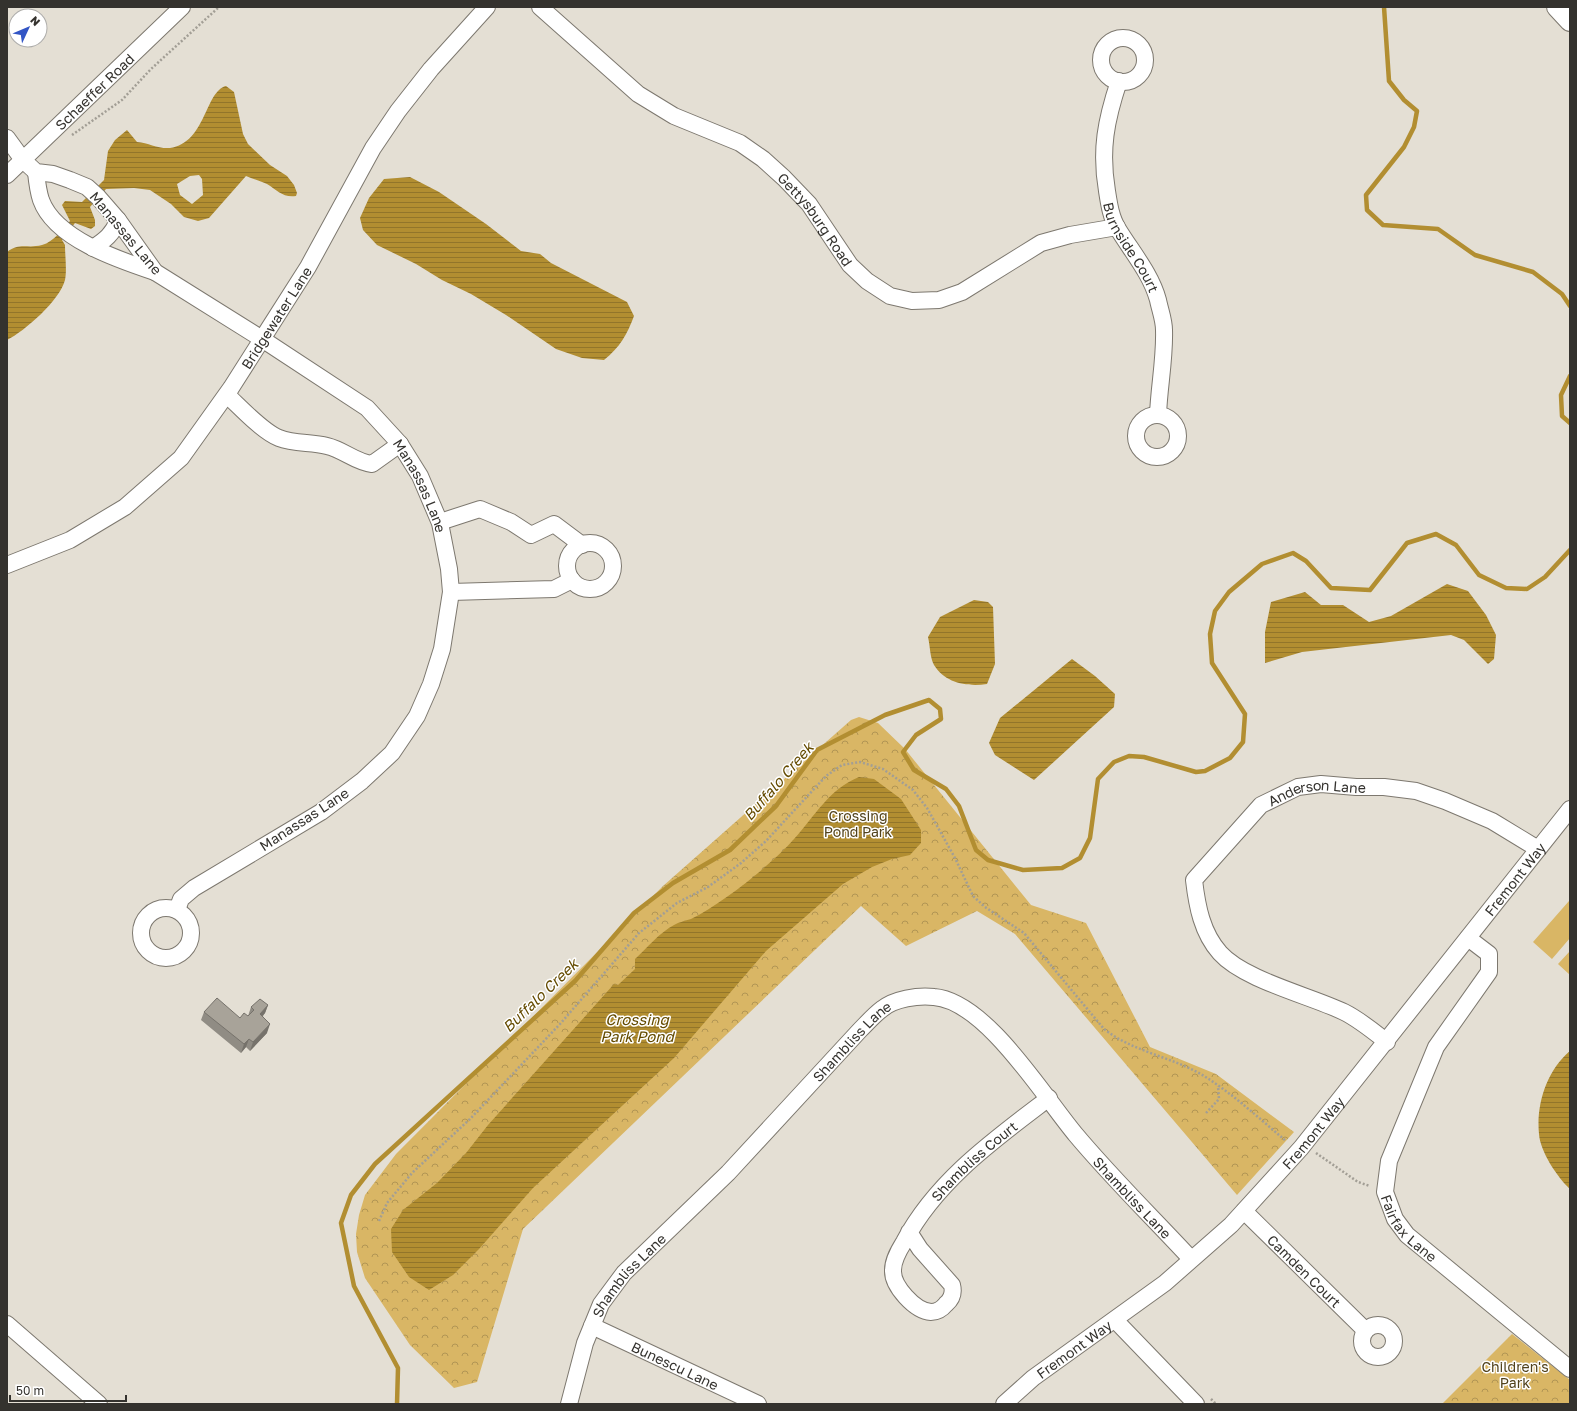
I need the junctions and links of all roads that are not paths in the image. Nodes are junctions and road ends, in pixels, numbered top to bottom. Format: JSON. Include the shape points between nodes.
{"nodes":[{"id":1,"x":182,"y":7,"type":"edge"},
{"id":2,"x":487,"y":7,"type":"edge"},
{"id":3,"x":540,"y":7,"type":"edge"},
{"id":4,"x":1557,"y":7,"type":"edge"},
{"id":5,"x":1570,"y":21,"type":"edge"},
{"id":6,"x":1119,"y":81,"type":"dead end"},
{"id":7,"x":7,"y":138,"type":"edge"},
{"id":8,"x":23,"y":160,"type":"junction"},
{"id":9,"x":36,"y":172,"type":"junction"},
{"id":10,"x":7,"y":175,"type":"edge"},
{"id":11,"x":118,"y":220,"type":"junction"},
{"id":12,"x":1117,"y":227,"type":"junction"},
{"id":13,"x":92,"y":248,"type":"junction"},
{"id":14,"x":155,"y":272,"type":"junction"},
{"id":15,"x":262,"y":339,"type":"junction"},
{"id":16,"x":227,"y":395,"type":"junction"},
{"id":17,"x":1158,"y":415,"type":"dead end"},
{"id":18,"x":400,"y":444,"type":"junction"},
{"id":19,"x":440,"y":522,"type":"junction"},
{"id":20,"x":582,"y":545,"type":"junction"},
{"id":21,"x":7,"y":565,"type":"edge"},
{"id":22,"x":572,"y":580,"type":"junction"},
{"id":23,"x":451,"y":592,"type":"junction"},
{"id":24,"x":1570,"y":809,"type":"edge"},
{"id":25,"x":1538,"y":849,"type":"junction"},
{"id":26,"x":177,"y":910,"type":"dead end"},
{"id":27,"x":1468,"y":938,"type":"junction"},
{"id":28,"x":1387,"y":1042,"type":"junction"},
{"id":29,"x":1049,"y":1098,"type":"junction"},
{"id":30,"x":1244,"y":1211,"type":"junction"},
{"id":31,"x":909,"y":1232,"type":"junction"},
{"id":32,"x":1191,"y":1260,"type":"junction"},
{"id":33,"x":1114,"y":1320,"type":"junction"},
{"id":34,"x":7,"y":1324,"type":"edge"},
{"id":35,"x":592,"y":1326,"type":"junction"},
{"id":36,"x":1365,"y":1330,"type":"dead end"},
{"id":37,"x":1570,"y":1369,"type":"edge"},
{"id":38,"x":98,"y":1404,"type":"edge"},
{"id":39,"x":569,"y":1404,"type":"edge"},
{"id":40,"x":758,"y":1404,"type":"edge"},
{"id":41,"x":1004,"y":1404,"type":"edge"},
{"id":42,"x":1196,"y":1404,"type":"edge"}],
"edges":[{"from":1,"to":8,"type":"street","name":"Schaeffer Road"},
{"from":2,"to":15,"type":"street","name":"Bridgewater Lane","via":[[431,69],[398,111],[373,148],[308,267]]},
{"from":3,"to":12,"type":"street","name":"Gettysburg Road","via":[[638,94],[674,116],[740,143],[763,159],[808,204],[850,265],[867,282],[890,296],[912,301],[939,300],[962,292],[1041,243]]},
{"from":4,"to":5,"type":"main road"},
{"from":6,"to":12,"type":"street","name":"Burnside Court","via":[[1109,110],[1104,138],[1103,170],[1110,208]]},
{"from":7,"to":8,"type":"street"},
{"from":8,"to":9,"type":"street"},
{"from":8,"to":10,"type":"street","name":"Schaeffer Road"},
{"from":9,"to":11,"type":"street","name":"Manassas Lane","via":[[53,174],[87,187]]},
{"from":9,"to":13,"type":"street","via":[[41,201],[54,220]]},
{"from":11,"to":13,"type":"street","via":[[114,231]]},
{"from":11,"to":14,"type":"street","name":"Manassas Lane"},
{"from":12,"to":17,"type":"street","name":"Burnside Court","via":[[1144,269],[1157,298],[1164,328]]},
{"from":13,"to":14,"type":"street"},
{"from":14,"to":15,"type":"street","name":"Manassas Lane"},
{"from":15,"to":16,"type":"street","name":"Bridgewater Lane"},
{"from":15,"to":18,"type":"street","name":"Manassas Lane","via":[[367,408]]},
{"from":16,"to":18,"type":"street","via":[[253,420],[277,438],[328,446],[362,463],[372,464]]},
{"from":16,"to":21,"type":"street","name":"Bridgewater Lane","via":[[181,458],[125,507],[70,540]]},
{"from":18,"to":19,"type":"street","name":"Manassas Lane","via":[[420,476]]},
{"from":19,"to":20,"type":"street","via":[[480,509],[511,522],[531,535],[554,524]]},
{"from":19,"to":23,"type":"street","name":"Manassas Lane"},
{"from":20,"to":22,"type":"street","via":[[569,557],[568,573]]},
{"from":20,"to":22,"type":"street","via":[[595,544],[602,547],[612,558],[612,573],[598,588],[584,588]]},
{"from":22,"to":23,"type":"street","via":[[554,589]]},
{"from":23,"to":26,"type":"street","name":"Manassas Lane","via":[[442,648],[431,684],[417,716],[392,752],[362,781],[321,812],[194,888],[181,899]]},
{"from":24,"to":25,"type":"street","name":"Fremont Way"},
{"from":25,"to":27,"type":"street","name":"Fremont Way"},
{"from":25,"to":28,"type":"street","name":"Anderson Lane","via":[[1492,821],[1445,800],[1416,791],[1321,784],[1298,787],[1261,805],[1194,880],[1198,909],[1208,934],[1220,953],[1233,965],[1344,1012]]},
{"from":27,"to":28,"type":"street","name":"Fremont Way"},
{"from":27,"to":37,"type":"street","name":"Fairfax Lane","via":[[1489,954],[1489,972],[1436,1047],[1389,1161],[1385,1192],[1395,1219],[1407,1235]]},
{"from":28,"to":30,"type":"street","name":"Fremont Way","via":[[1303,1146]]},
{"from":29,"to":31,"type":"street","name":"Shambliss Court","via":[[997,1137],[954,1176]]},
{"from":29,"to":32,"type":"street","name":"Shambliss Lane","via":[[1076,1135]]},
{"from":29,"to":35,"type":"street","name":"Shambliss Lane","via":[[983,1022],[960,1005],[935,997],[908,998],[883,1008],[728,1174],[624,1273],[601,1304]]},
{"from":30,"to":32,"type":"street","name":"Fremont Way"},
{"from":30,"to":36,"type":"street","name":"Camden Court"},
{"from":31,"to":31,"type":"street","name":"Shambliss Court","via":[[894,1262],[893,1276],[899,1288],[915,1305],[925,1311],[935,1312],[952,1298],[952,1285],[920,1250]]},
{"from":32,"to":33,"type":"street","name":"Fremont Way"},
{"from":33,"to":41,"type":"street","name":"Fremont Way","via":[[1032,1378]]},
{"from":33,"to":42,"type":"street"},
{"from":34,"to":38,"type":"street"},
{"from":35,"to":39,"type":"street","name":"Shambliss Lane"},
{"from":35,"to":40,"type":"street","name":"Bunescu Lane"}]}
